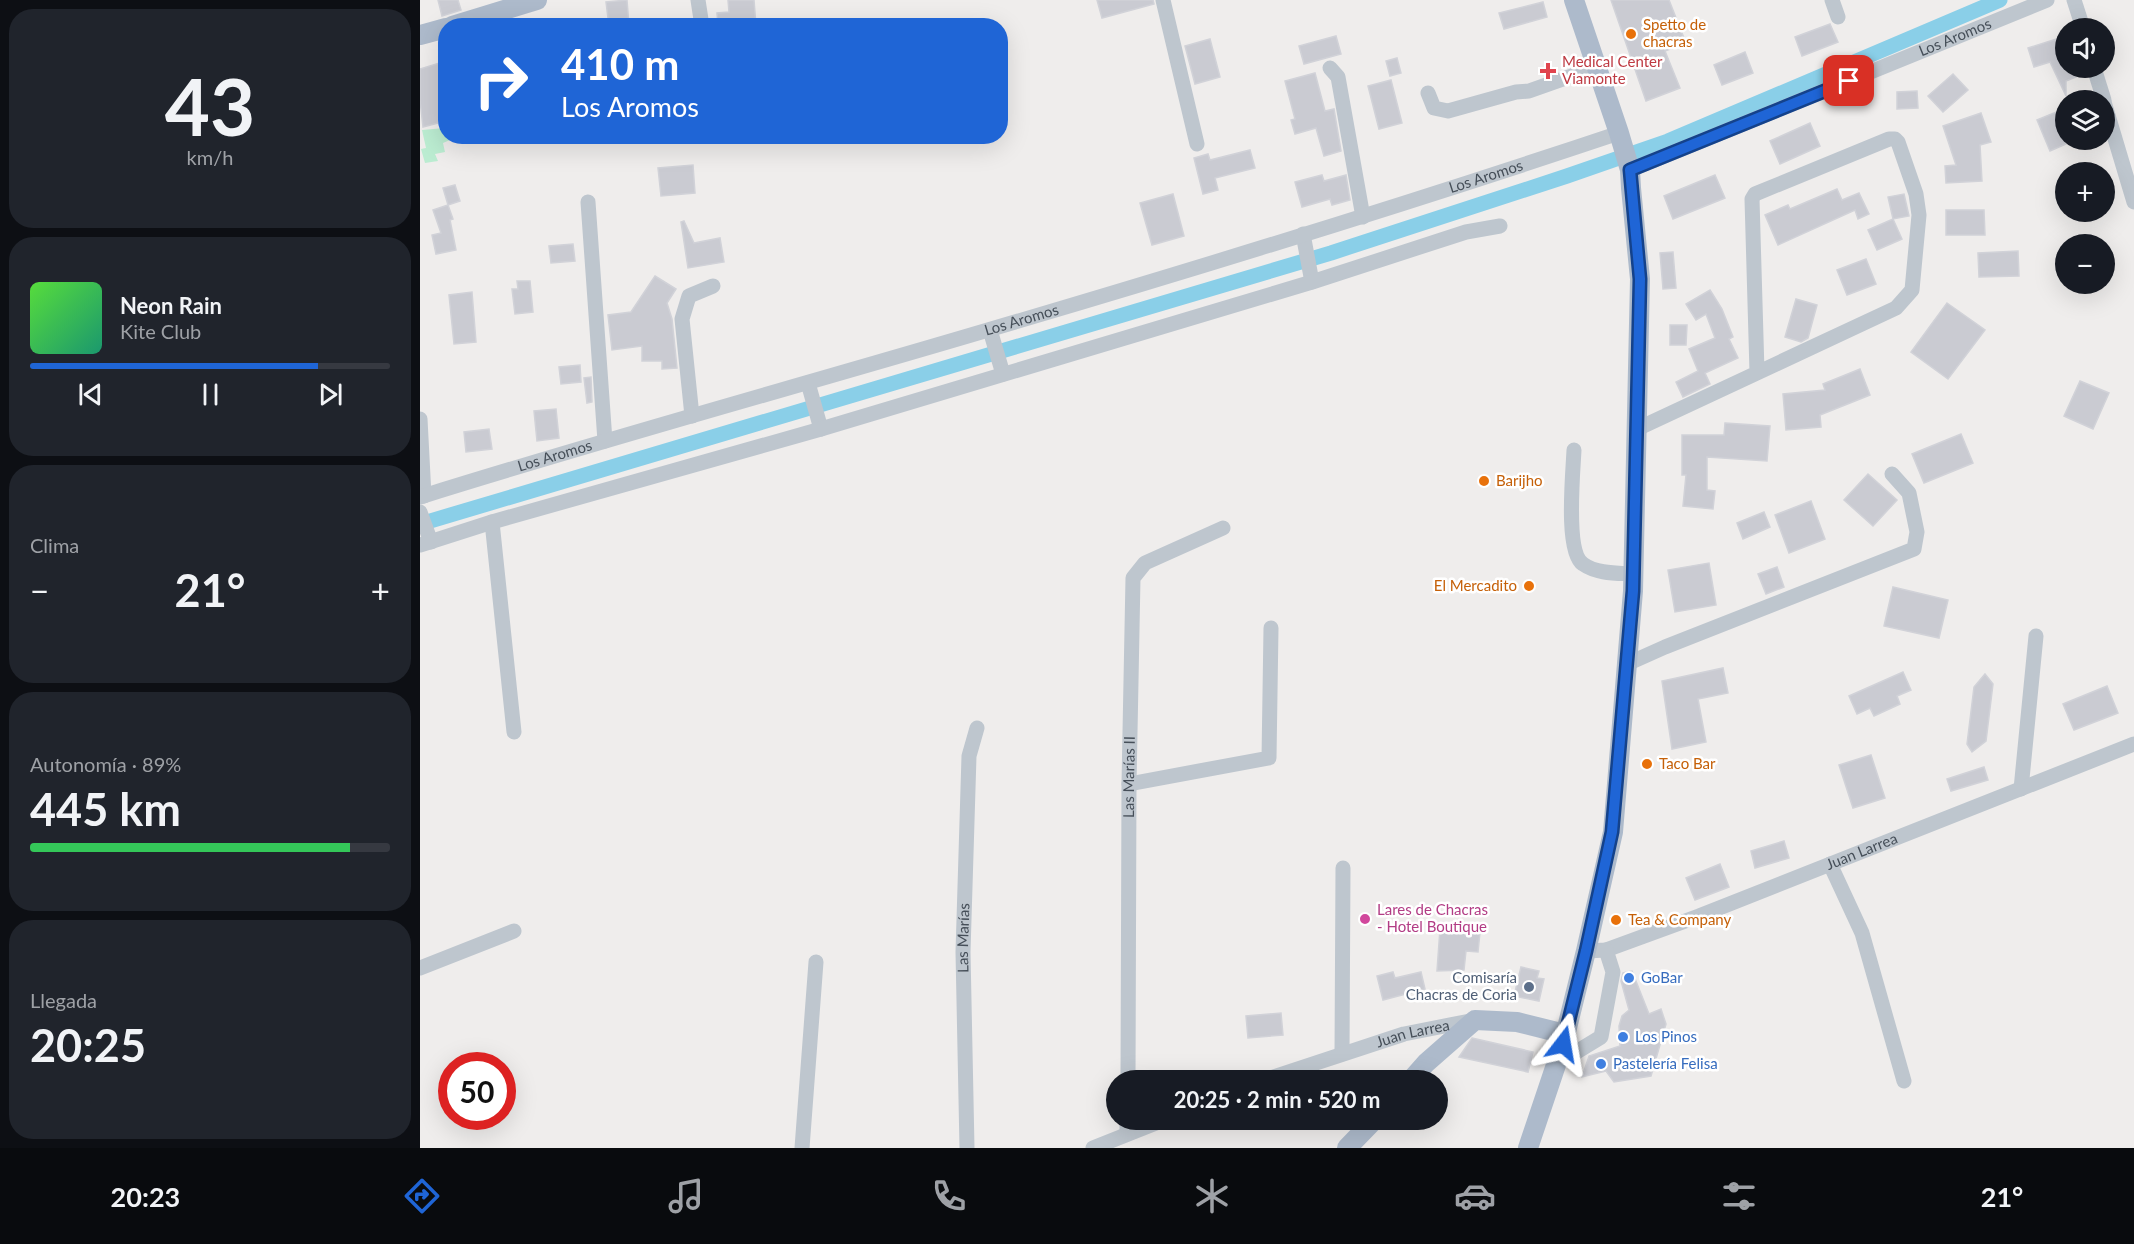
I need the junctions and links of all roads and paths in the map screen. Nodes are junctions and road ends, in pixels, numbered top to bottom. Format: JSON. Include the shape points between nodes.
{"nodes":[{"id":1,"x":537,"y":0,"type":"edge"},
{"id":2,"x":698,"y":0,"type":"edge"},
{"id":3,"x":1163,"y":0,"type":"edge"},
{"id":4,"x":1574,"y":0,"type":"edge"},
{"id":5,"x":1833,"y":0,"type":"edge"},
{"id":6,"x":2047,"y":0,"type":"edge"},
{"id":7,"x":2074,"y":0,"type":"edge"},
{"id":8,"x":1838,"y":17,"type":"dead end"},
{"id":9,"x":478,"y":18,"type":"edge"},
{"id":10,"x":701,"y":18,"type":"edge"},
{"id":11,"x":2080,"y":18,"type":"edge"},
{"id":12,"x":438,"y":30,"type":"edge"},
{"id":13,"x":420,"y":35,"type":"edge"},
{"id":14,"x":1597,"y":67,"type":"junction"},
{"id":15,"x":1330,"y":68,"type":"dead end"},
{"id":16,"x":1428,"y":93,"type":"dead end"},
{"id":17,"x":1619,"y":133,"type":"junction"},
{"id":18,"x":2115,"y":138,"type":"edge"},
{"id":19,"x":1197,"y":144,"type":"dead end"},
{"id":20,"x":1630,"y":170,"type":"junction"},
{"id":21,"x":588,"y":202,"type":"dead end"},
{"id":22,"x":2134,"y":202,"type":"edge"},
{"id":23,"x":1363,"y":217,"type":"junction"},
{"id":24,"x":1500,"y":226,"type":"dead end"},
{"id":25,"x":1303,"y":234,"type":"junction"},
{"id":26,"x":1311,"y":282,"type":"junction"},
{"id":27,"x":713,"y":286,"type":"dead end"},
{"id":28,"x":990,"y":330,"type":"junction"},
{"id":29,"x":1757,"y":372,"type":"junction"},
{"id":30,"x":1003,"y":374,"type":"junction"},
{"id":31,"x":808,"y":382,"type":"junction"},
{"id":32,"x":693,"y":416,"type":"junction"},
{"id":33,"x":420,"y":419,"type":"edge"},
{"id":34,"x":821,"y":429,"type":"junction"},
{"id":35,"x":1637,"y":429,"type":"junction"},
{"id":36,"x":605,"y":441,"type":"junction"},
{"id":37,"x":1574,"y":450,"type":"dead end"},
{"id":38,"x":1892,"y":474,"type":"dead end"},
{"id":39,"x":422,"y":497,"type":"edge"},
{"id":40,"x":420,"y":512,"type":"edge"},
{"id":41,"x":492,"y":522,"type":"junction"},
{"id":42,"x":1223,"y":528,"type":"dead end"},
{"id":43,"x":425,"y":543,"type":"edge"},
{"id":44,"x":1634,"y":574,"type":"junction"},
{"id":45,"x":1271,"y":628,"type":"dead end"},
{"id":46,"x":2036,"y":636,"type":"dead end"},
{"id":47,"x":1627,"y":664,"type":"junction"},
{"id":48,"x":977,"y":728,"type":"dead end"},
{"id":49,"x":514,"y":732,"type":"dead end"},
{"id":50,"x":2134,"y":744,"type":"edge"},
{"id":51,"x":1129,"y":784,"type":"junction"},
{"id":52,"x":2021,"y":789,"type":"junction"},
{"id":53,"x":1830,"y":864,"type":"junction"},
{"id":54,"x":1342,"y":868,"type":"dead end"},
{"id":55,"x":514,"y":931,"type":"dead end"},
{"id":56,"x":1596,"y":950,"type":"junction"},
{"id":57,"x":816,"y":962,"type":"dead end"},
{"id":58,"x":420,"y":968,"type":"edge"},
{"id":59,"x":1475,"y":1020,"type":"junction"},
{"id":60,"x":1565,"y":1034,"type":"junction"},
{"id":61,"x":1342,"y":1054,"type":"junction"},
{"id":62,"x":1558,"y":1057,"type":"junction"},
{"id":63,"x":1128,"y":1070,"type":"edge"},
{"id":64,"x":1294,"y":1070,"type":"edge"},
{"id":65,"x":1420,"y":1070,"type":"edge"},
{"id":66,"x":1904,"y":1081,"type":"dead end"},
{"id":67,"x":1122,"y":1130,"type":"edge"},
{"id":68,"x":1364,"y":1130,"type":"edge"},
{"id":69,"x":802,"y":1148,"type":"edge"},
{"id":70,"x":967,"y":1148,"type":"edge"},
{"id":71,"x":1093,"y":1148,"type":"edge"},
{"id":72,"x":1347,"y":1148,"type":"edge"},
{"id":73,"x":1528,"y":1148,"type":"edge"}],
"edges":[{"from":1,"to":9,"type":"main road"},
{"from":2,"to":10,"type":"street"},
{"from":3,"to":19,"type":"street"},
{"from":4,"to":14,"type":"main road"},
{"from":5,"to":8,"type":"street"},
{"from":6,"to":20,"type":"street","name":"Los Aromos"},
{"from":7,"to":11,"type":"street"},
{"from":12,"to":13,"type":"main road"},
{"from":14,"to":16,"type":"street","via":[[1529,91],[1448,111],[1434,108]]},
{"from":14,"to":17,"type":"main road"},
{"from":15,"to":23,"type":"street","via":[[1338,77]]},
{"from":17,"to":20,"type":"main road"},
{"from":17,"to":23,"type":"street","name":"Los Aromos"},
{"from":18,"to":22,"type":"street"},
{"from":20,"to":35,"type":"main road","via":[[1640,279]]},
{"from":21,"to":36,"type":"street"},
{"from":23,"to":25,"type":"street","name":"Los Aromos"},
{"from":24,"to":26,"type":"street","via":[[1466,232]]},
{"from":25,"to":26,"type":"street"},
{"from":25,"to":28,"type":"street","name":"Los Aromos"},
{"from":26,"to":30,"type":"street"},
{"from":27,"to":32,"type":"street","via":[[689,296],[682,320]]},
{"from":28,"to":30,"type":"street"},
{"from":28,"to":31,"type":"street","name":"Los Aromos"},
{"from":29,"to":29,"type":"street","via":[[1752,199],[1755,194],[1895,139],[1916,194],[1919,215],[1912,290],[1896,308]]},
{"from":29,"to":35,"type":"street"},
{"from":30,"to":34,"type":"street"},
{"from":31,"to":32,"type":"street","name":"Los Aromos"},
{"from":31,"to":34,"type":"street"},
{"from":32,"to":36,"type":"street","name":"Los Aromos"},
{"from":33,"to":39,"type":"street"},
{"from":34,"to":41,"type":"street"},
{"from":35,"to":44,"type":"main road"},
{"from":36,"to":39,"type":"street","name":"Los Aromos"},
{"from":37,"to":44,"type":"street","via":[[1574,550],[1581,563],[1593,569]]},
{"from":38,"to":47,"type":"street","via":[[1909,493],[1917,532],[1914,549]]},
{"from":40,"to":43,"type":"street"},
{"from":41,"to":43,"type":"street"},
{"from":41,"to":49,"type":"street"},
{"from":42,"to":51,"type":"street","name":"Las Marías II","via":[[1145,563],[1133,578]]},
{"from":44,"to":47,"type":"main road"},
{"from":45,"to":51,"type":"street","via":[[1269,758]]},
{"from":46,"to":52,"type":"street"},
{"from":47,"to":56,"type":"main road","via":[[1612,832]]},
{"from":48,"to":70,"type":"street","name":"Las Marías","via":[[969,756],[963,952]]},
{"from":50,"to":52,"type":"street","name":"Juan Larrea"},
{"from":51,"to":63,"type":"street","name":"Las Marías II"},
{"from":52,"to":53,"type":"street","name":"Juan Larrea"},
{"from":53,"to":56,"type":"street","name":"Juan Larrea","via":[[1699,916]]},
{"from":53,"to":66,"type":"street","via":[[1862,933]]},
{"from":54,"to":61,"type":"street"},
{"from":55,"to":58,"type":"street"},
{"from":56,"to":60,"type":"main road"},
{"from":56,"to":62,"type":"street","via":[[1613,972],[1601,1037]]},
{"from":57,"to":69,"type":"street"},
{"from":59,"to":60,"type":"main road","name":"Juan Larrea","via":[[1517,1022]]},
{"from":59,"to":61,"type":"street","name":"Juan Larrea","via":[[1404,1034]]},
{"from":59,"to":65,"type":"main road"},
{"from":60,"to":62,"type":"main road"},
{"from":61,"to":64,"type":"street","name":"Juan Larrea"},
{"from":62,"to":73,"type":"main road"},
{"from":67,"to":71,"type":"street"},
{"from":68,"to":72,"type":"main road"}]}
